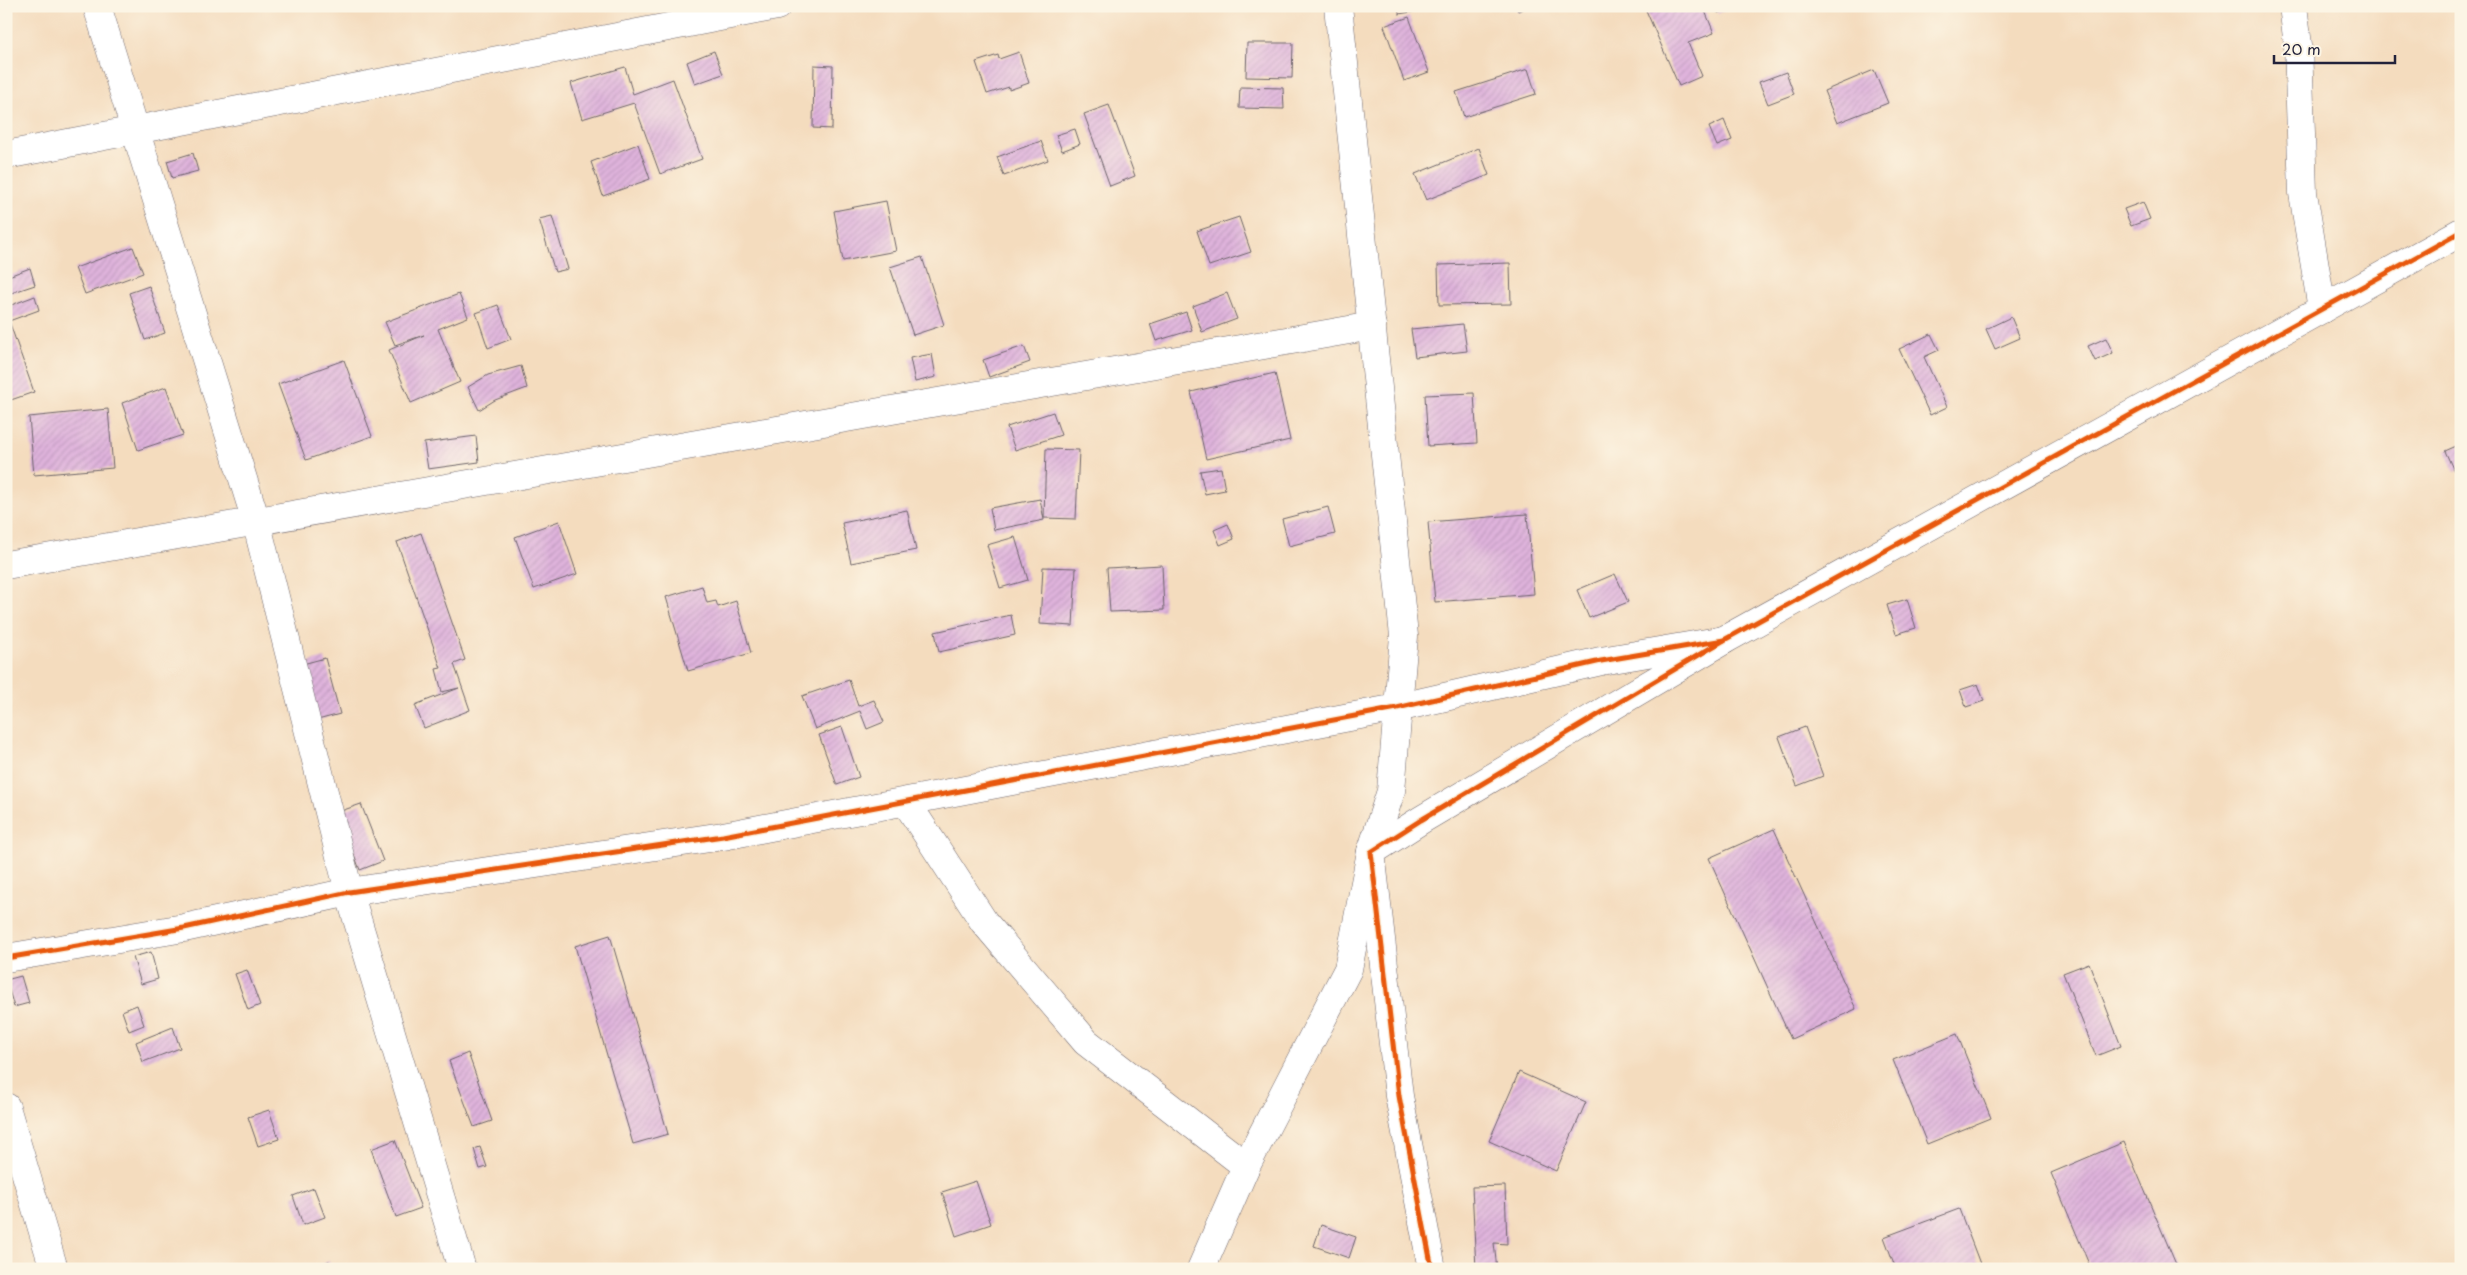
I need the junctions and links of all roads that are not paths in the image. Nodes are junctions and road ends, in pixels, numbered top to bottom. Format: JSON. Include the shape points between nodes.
{"nodes":[{"id":1,"x":97,"y":6,"type":"edge"},
{"id":2,"x":777,"y":6,"type":"edge"},
{"id":3,"x":1338,"y":6,"type":"edge"},
{"id":4,"x":2293,"y":6,"type":"edge"},
{"id":5,"x":136,"y":130,"type":"junction"},
{"id":6,"x":6,"y":155,"type":"edge"},
{"id":7,"x":2461,"y":232,"type":"edge"},
{"id":8,"x":2322,"y":309,"type":"junction"},
{"id":9,"x":1372,"y":326,"type":"junction"},
{"id":10,"x":256,"y":521,"type":"junction"},
{"id":11,"x":6,"y":565,"type":"edge"},
{"id":12,"x":1724,"y":640,"type":"junction"},
{"id":13,"x":1398,"y":708,"type":"junction"},
{"id":14,"x":906,"y":802,"type":"junction"},
{"id":15,"x":1372,"y":852,"type":"junction"},
{"id":16,"x":349,"y":892,"type":"junction"},
{"id":17,"x":6,"y":958,"type":"edge"},
{"id":18,"x":6,"y":1107,"type":"edge"},
{"id":19,"x":1246,"y":1166,"type":"junction"},
{"id":20,"x":54,"y":1269,"type":"edge"},
{"id":21,"x":462,"y":1269,"type":"edge"},
{"id":22,"x":1200,"y":1269,"type":"edge"},
{"id":23,"x":1432,"y":1269,"type":"edge"}],
"edges":[{"from":1,"to":5,"type":"street"},
{"from":2,"to":5,"type":"street"},
{"from":3,"to":9,"type":"street"},
{"from":4,"to":8,"type":"street","via":[[2298,45],[2303,192]]},
{"from":5,"to":6,"type":"street"},
{"from":5,"to":10,"type":"street"},
{"from":7,"to":8,"type":"street"},
{"from":8,"to":12,"type":"street"},
{"from":9,"to":10,"type":"street"},
{"from":9,"to":13,"type":"street","via":[[1404,636]]},
{"from":10,"to":11,"type":"street"},
{"from":10,"to":16,"type":"street"},
{"from":12,"to":13,"type":"street","via":[[1601,661]]},
{"from":12,"to":15,"type":"street"},
{"from":13,"to":14,"type":"street"},
{"from":13,"to":15,"type":"street","via":[[1391,791]]},
{"from":14,"to":16,"type":"street","via":[[723,836]]},
{"from":14,"to":19,"type":"street","via":[[984,922],[1086,1042]]},
{"from":15,"to":19,"type":"street","via":[[1348,969]]},
{"from":15,"to":23,"type":"street","via":[[1399,1096]]},
{"from":16,"to":17,"type":"street","via":[[184,928]]},
{"from":16,"to":21,"type":"street"},
{"from":18,"to":20,"type":"street"},
{"from":19,"to":22,"type":"street"}]}
